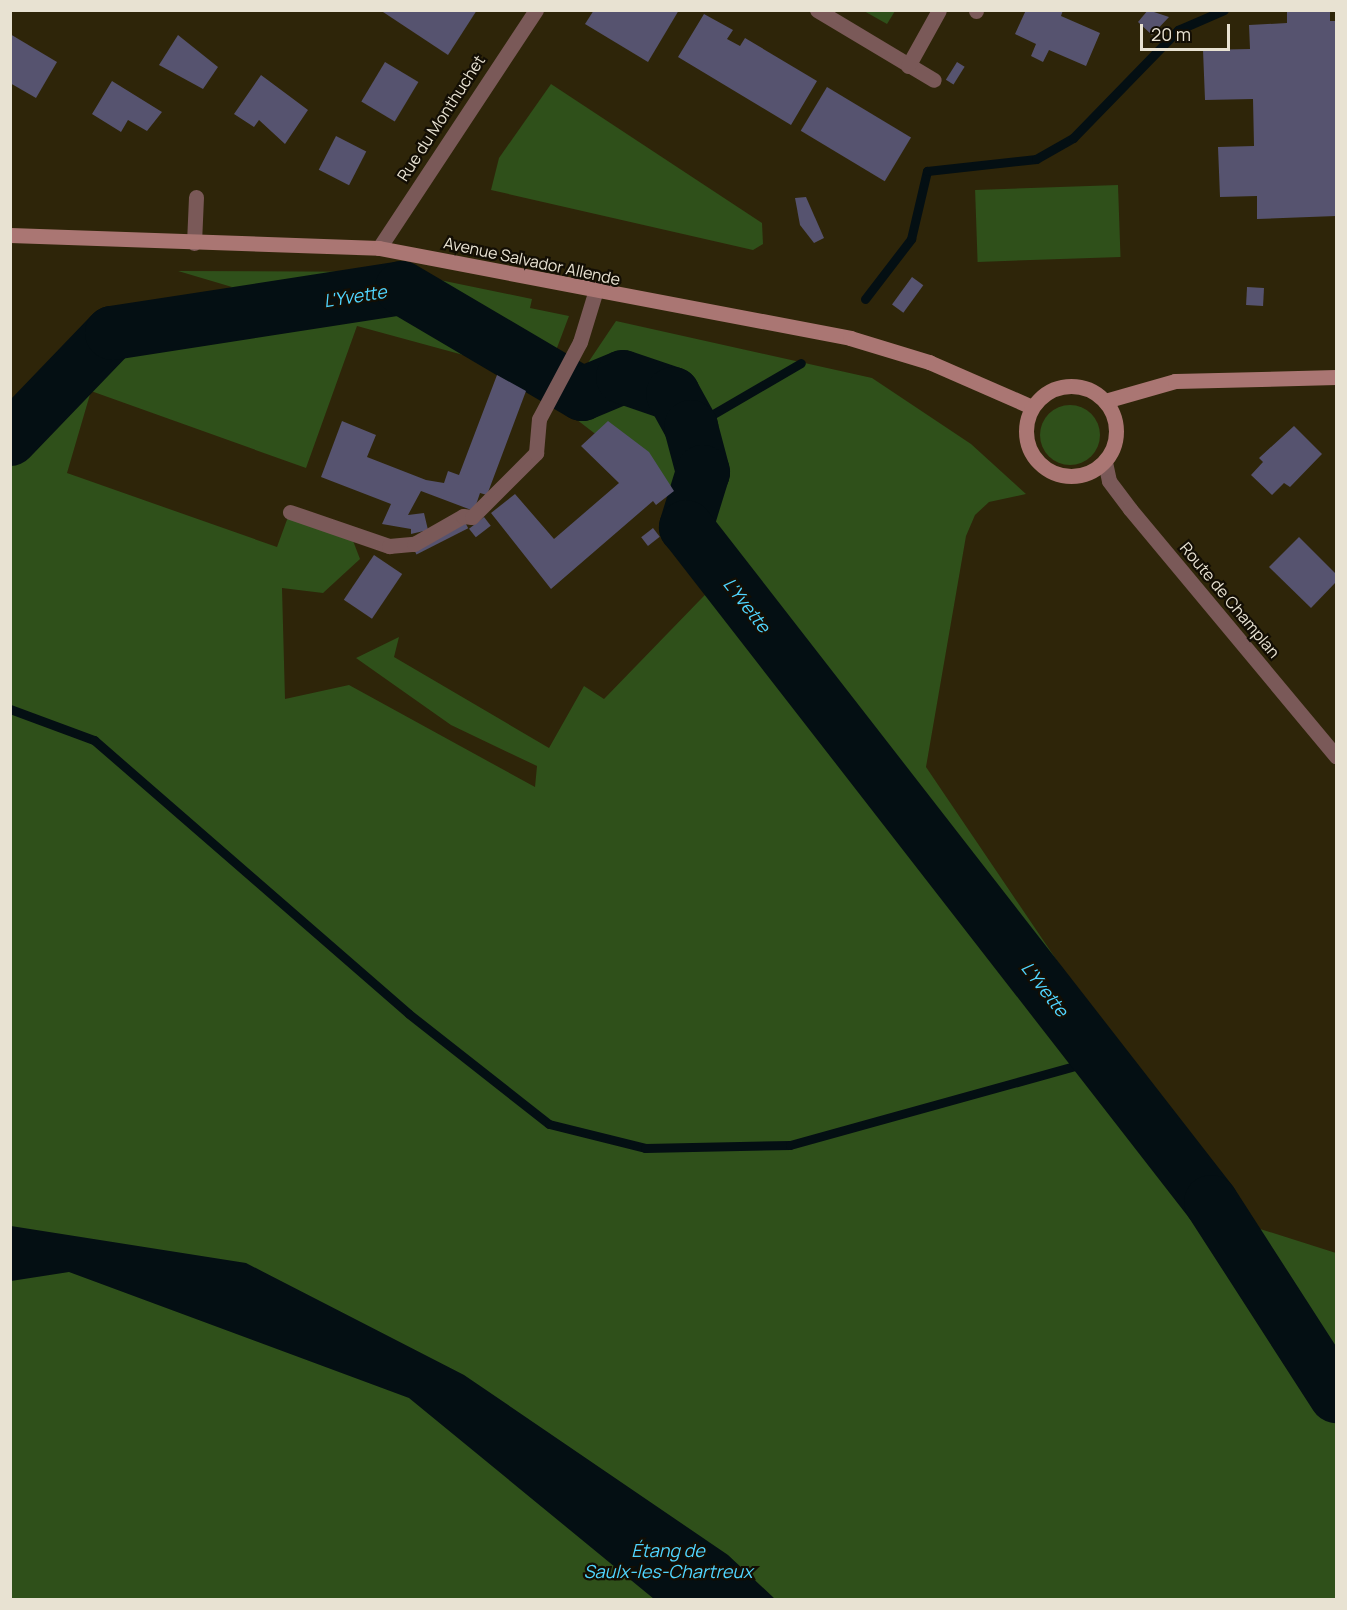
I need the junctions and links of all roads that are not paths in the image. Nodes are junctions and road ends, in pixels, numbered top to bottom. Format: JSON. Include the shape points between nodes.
{"nodes":[{"id":1,"x":536,"y":10,"type":"edge"},
{"id":2,"x":817,"y":10,"type":"edge"},
{"id":3,"x":939,"y":10,"type":"edge"},
{"id":4,"x":908,"y":66,"type":"junction"},
{"id":5,"x":934,"y":80,"type":"dead end"},
{"id":6,"x":196,"y":197,"type":"dead end"},
{"id":7,"x":10,"y":236,"type":"edge"},
{"id":8,"x":194,"y":243,"type":"junction"},
{"id":9,"x":380,"y":248,"type":"junction"},
{"id":10,"x":595,"y":293,"type":"junction"},
{"id":11,"x":1336,"y":377,"type":"edge"},
{"id":12,"x":1105,"y":401,"type":"junction"},
{"id":13,"x":1032,"y":407,"type":"junction"},
{"id":14,"x":1105,"y":462,"type":"junction"},
{"id":15,"x":290,"y":512,"type":"dead end"},
{"id":16,"x":1336,"y":756,"type":"edge"}],
"edges":[{"from":1,"to":9,"type":"street","name":"Rue du Monthuchet"},
{"from":2,"to":4,"type":"street"},
{"from":3,"to":4,"type":"street"},
{"from":4,"to":5,"type":"street"},
{"from":6,"to":8,"type":"street"},
{"from":7,"to":8,"type":"main road","name":"Avenue Salvador Allende"},
{"from":8,"to":9,"type":"main road","name":"Avenue Salvador Allende"},
{"from":9,"to":10,"type":"main road","name":"Avenue Salvador Allende"},
{"from":10,"to":13,"type":"main road","name":"Avenue Salvador Allende","via":[[850,338],[929,362]]},
{"from":10,"to":15,"type":"street","via":[[569,364],[539,419],[536,453],[472,517],[462,516],[414,544],[389,546]]},
{"from":11,"to":12,"type":"main road","via":[[1175,381]]},
{"from":12,"to":13,"type":"main road","via":[[1081,386],[1067,385],[1041,396]]},
{"from":12,"to":14,"type":"main road","via":[[1117,424]]},
{"from":13,"to":14,"type":"main road","via":[[1026,436],[1038,463],[1064,476],[1093,471]]},
{"from":14,"to":16,"type":"street","name":"Route de Champlan","via":[[1109,481],[1130,509]]}]}
